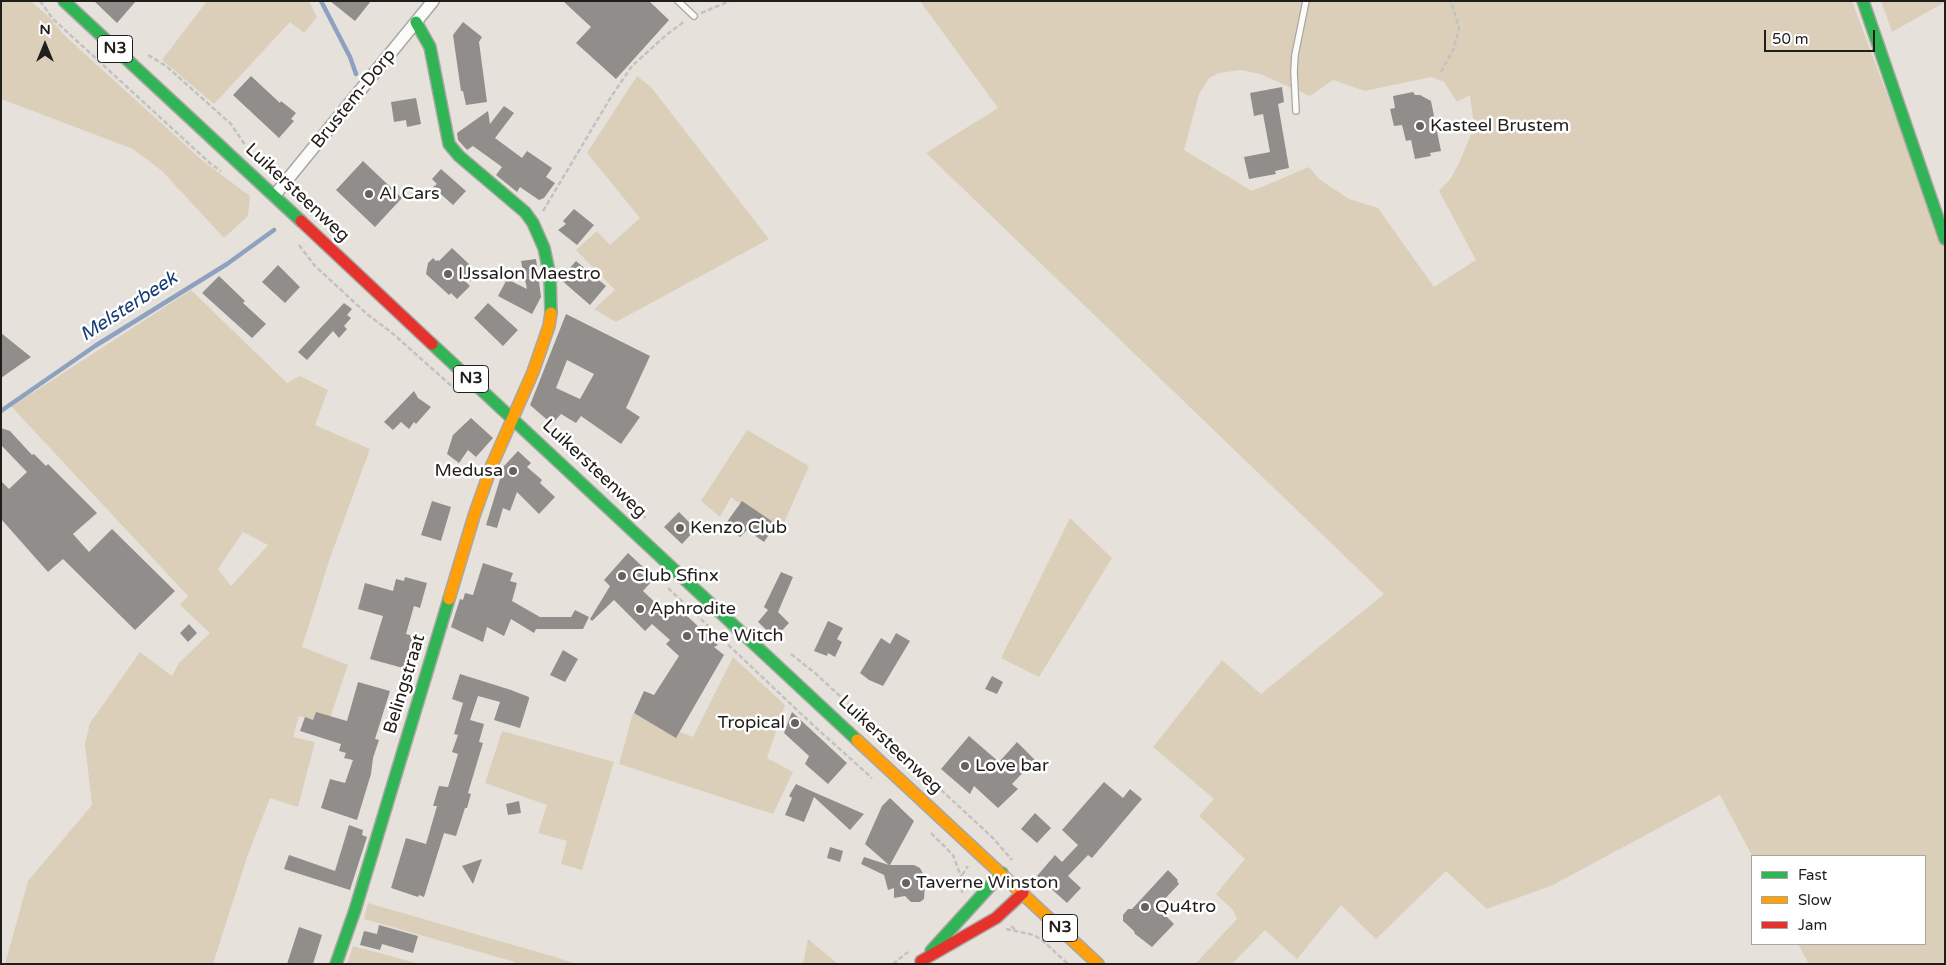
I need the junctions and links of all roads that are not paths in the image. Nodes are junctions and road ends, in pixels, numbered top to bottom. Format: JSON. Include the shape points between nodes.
{"nodes":[{"id":1,"x":64,"y":1,"type":"edge"},
{"id":2,"x":433,"y":1,"type":"edge"},
{"id":3,"x":678,"y":1,"type":"edge"},
{"id":4,"x":1306,"y":1,"type":"edge"},
{"id":5,"x":1864,"y":1,"type":"edge"},
{"id":6,"x":694,"y":16,"type":"road end"},
{"id":7,"x":416,"y":22,"type":"junction"},
{"id":8,"x":1296,"y":110,"type":"dead end"},
{"id":9,"x":274,"y":196,"type":"junction"},
{"id":10,"x":1945,"y":238,"type":"edge"},
{"id":11,"x":512,"y":417,"type":"junction"},
{"id":12,"x":1002,"y":873,"type":"junction"},
{"id":13,"x":1023,"y":893,"type":"junction"},
{"id":14,"x":919,"y":963,"type":"edge"},
{"id":15,"x":336,"y":964,"type":"edge"},
{"id":16,"x":1098,"y":964,"type":"edge"}],
"edges":[{"from":1,"to":9,"type":"main road","name":"Luikersteenweg","number":"N3"},
{"from":2,"to":7,"type":"street","name":"Brustem-Dorp"},
{"from":3,"to":6,"type":"lane"},
{"from":4,"to":8,"type":"lane","via":[[1295,55]]},
{"from":5,"to":10,"type":"main road"},
{"from":7,"to":9,"type":"street","name":"Brustem-Dorp"},
{"from":7,"to":11,"type":"main road","name":"Belingstraat","via":[[430,47],[449,144],[525,212],[544,248],[550,276],[552,308],[549,326]]},
{"from":9,"to":11,"type":"main road","name":"Luikersteenweg","number":"N3"},
{"from":11,"to":12,"type":"main road","name":"Luikersteenweg","number":"N3"},
{"from":11,"to":15,"type":"main road","name":"Belingstraat","via":[[474,516]]},
{"from":12,"to":13,"type":"main road","name":"Luikersteenweg","number":"N3"},
{"from":12,"to":14,"type":"main road"},
{"from":13,"to":14,"type":"main road","via":[[996,918]]},
{"from":13,"to":16,"type":"main road","name":"Luikersteenweg","number":"N3"}]}
